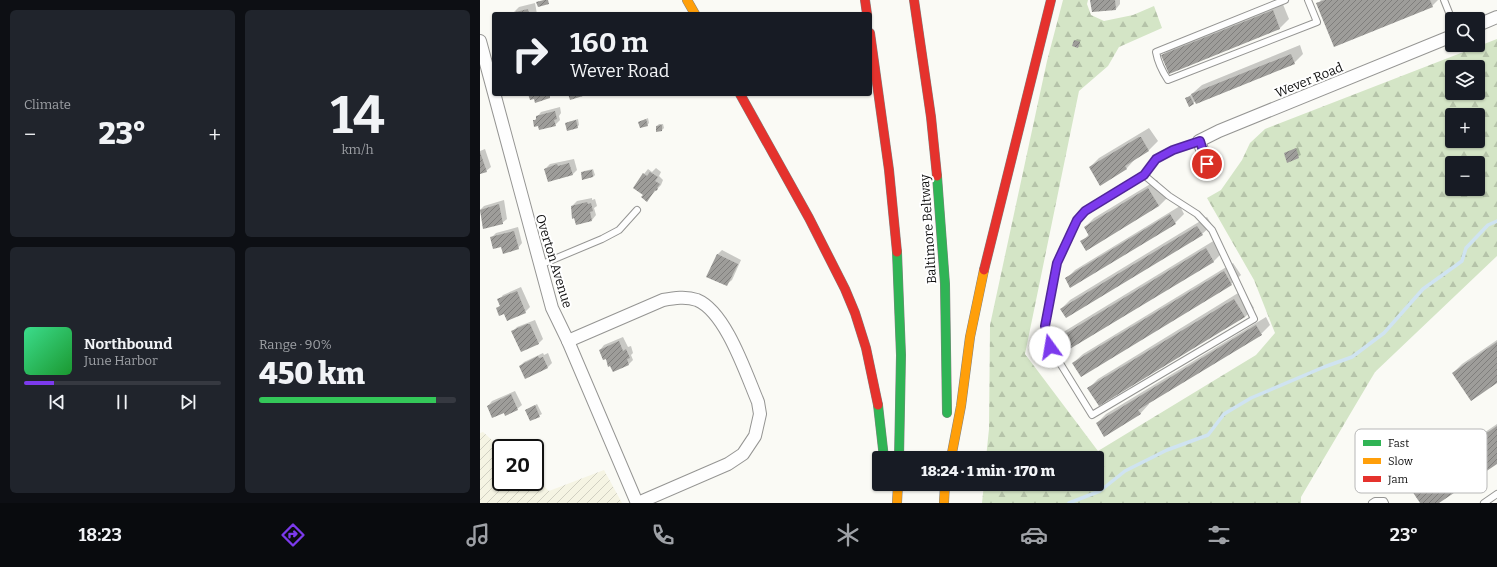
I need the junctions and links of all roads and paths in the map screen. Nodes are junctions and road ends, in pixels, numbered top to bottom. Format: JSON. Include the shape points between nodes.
{"nodes":[{"id":1,"x":687,"y":0,"type":"edge"},
{"id":2,"x":865,"y":0,"type":"edge"},
{"id":3,"x":914,"y":0,"type":"edge"},
{"id":4,"x":1051,"y":0,"type":"edge"},
{"id":5,"x":1285,"y":0,"type":"edge"},
{"id":6,"x":1308,"y":0,"type":"edge"},
{"id":7,"x":1444,"y":0,"type":"edge"},
{"id":8,"x":694,"y":12,"type":"edge"},
{"id":9,"x":867,"y":12,"type":"edge"},
{"id":10,"x":1449,"y":12,"type":"edge"},
{"id":11,"x":1497,"y":17,"type":"edge"},
{"id":12,"x":1485,"y":22,"type":"edge"},
{"id":13,"x":1445,"y":39,"type":"edge"},
{"id":14,"x":480,"y":41,"type":"edge"},
{"id":15,"x":872,"y":48,"type":"edge"},
{"id":16,"x":492,"y":86,"type":"edge"},
{"id":17,"x":495,"y":96,"type":"edge"},
{"id":18,"x":741,"y":96,"type":"edge"},
{"id":19,"x":1200,"y":141,"type":"junction"},
{"id":20,"x":1207,"y":164,"type":"dead end"},
{"id":21,"x":1144,"y":175,"type":"junction"},
{"id":22,"x":637,"y":210,"type":"dead end"},
{"id":23,"x":540,"y":265,"type":"junction"},
{"id":24,"x":568,"y":341,"type":"junction"},
{"id":25,"x":884,"y":451,"type":"edge"},
{"id":26,"x":899,"y":451,"type":"edge"},
{"id":27,"x":946,"y":451,"type":"edge"},
{"id":28,"x":952,"y":451,"type":"edge"},
{"id":29,"x":898,"y":491,"type":"edge"},
{"id":30,"x":945,"y":491,"type":"edge"},
{"id":31,"x":1497,"y":494,"type":"edge"},
{"id":32,"x":638,"y":503,"type":"edge"},
{"id":33,"x":897,"y":503,"type":"edge"},
{"id":34,"x":944,"y":503,"type":"edge"},
{"id":35,"x":1372,"y":503,"type":"edge"},
{"id":36,"x":1386,"y":503,"type":"edge"},
{"id":37,"x":1484,"y":503,"type":"edge"}],
"edges":[{"from":1,"to":8,"type":"highway"},
{"from":2,"to":9,"type":"highway"},
{"from":3,"to":27,"type":"highway","name":"Baltimore Beltway","via":[[936,156],[943,246],[948,343]]},
{"from":4,"to":28,"type":"highway","via":[[984,271],[970,337]]},
{"from":5,"to":6,"type":"lane","via":[[1156,52],[1164,74],[1168,80],[1317,22]]},
{"from":7,"to":10,"type":"lane"},
{"from":11,"to":12,"type":"street"},
{"from":13,"to":19,"type":"street","name":"Wever Road"},
{"from":14,"to":16,"type":"street","name":"Overton Avenue"},
{"from":15,"to":26,"type":"highway","via":[[897,253],[901,343]]},
{"from":17,"to":23,"type":"street","name":"Overton Avenue"},
{"from":18,"to":25,"type":"highway","via":[[841,279],[866,348],[876,387]]},
{"from":19,"to":20,"type":"street"},
{"from":19,"to":21,"type":"lane","via":[[1156,159]]},
{"from":21,"to":21,"type":"lane","via":[[1085,211],[1077,220],[1057,263],[1045,326],[1050,347],[1092,415],[1254,319],[1212,230],[1197,214],[1169,196]]},
{"from":22,"to":23,"type":"lane","via":[[619,230]]},
{"from":23,"to":24,"type":"street","name":"Overton Avenue","via":[[552,308]]},
{"from":24,"to":32,"type":"street","name":"Overton Avenue"},
{"from":24,"to":32,"type":"street","via":[[663,300],[679,297],[696,300],[708,306],[727,331],[758,402],[760,414],[755,436],[743,454],[728,464]]},
{"from":29,"to":33,"type":"highway"},
{"from":30,"to":34,"type":"highway"},
{"from":31,"to":37,"type":"lane"},
{"from":35,"to":36,"type":"lane"}]}
